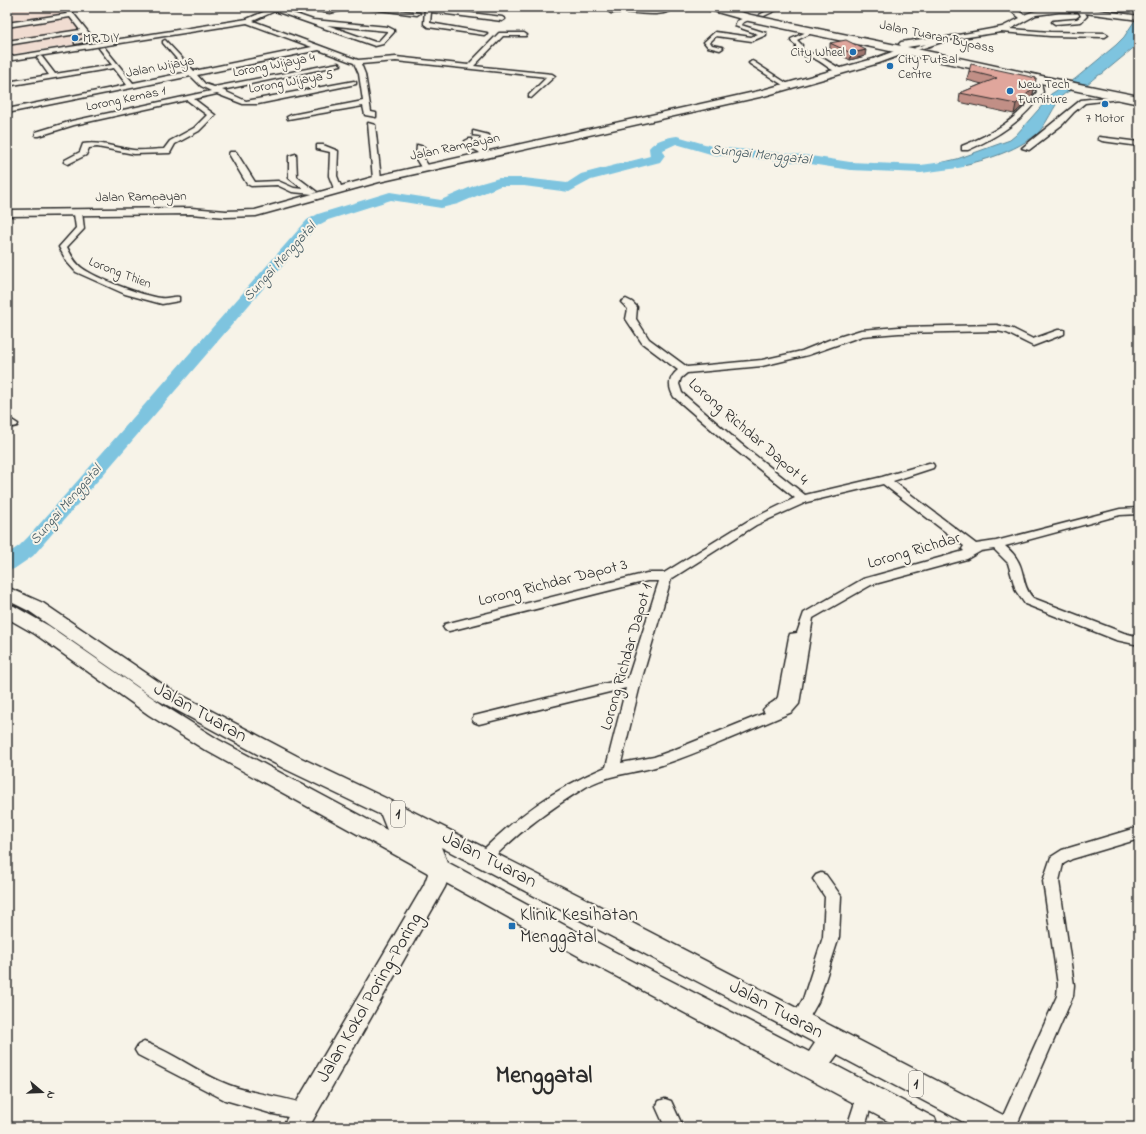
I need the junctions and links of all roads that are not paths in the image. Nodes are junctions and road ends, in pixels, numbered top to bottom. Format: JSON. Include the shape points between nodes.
{"nodes":[{"id":1,"x":65,"y":7,"type":"edge"},
{"id":2,"x":295,"y":7,"type":"edge"},
{"id":3,"x":354,"y":7,"type":"edge"},
{"id":4,"x":360,"y":7,"type":"edge"},
{"id":5,"x":674,"y":7,"type":"edge"},
{"id":6,"x":710,"y":7,"type":"edge"},
{"id":7,"x":733,"y":7,"type":"edge"},
{"id":8,"x":780,"y":7,"type":"edge"},
{"id":9,"x":1019,"y":7,"type":"edge"},
{"id":10,"x":277,"y":8,"type":"edge"},
{"id":11,"x":1010,"y":8,"type":"edge"},
{"id":12,"x":320,"y":9,"type":"edge"},
{"id":13,"x":428,"y":9,"type":"edge"},
{"id":14,"x":611,"y":11,"type":"dead end"},
{"id":15,"x":1082,"y":12,"type":"junction"},
{"id":16,"x":417,"y":13,"type":"dead end"},
{"id":17,"x":71,"y":15,"type":"junction"},
{"id":18,"x":762,"y":15,"type":"junction"},
{"id":19,"x":1023,"y":17,"type":"junction"},
{"id":20,"x":749,"y":18,"type":"junction"},
{"id":21,"x":1139,"y":18,"type":"edge"},
{"id":22,"x":502,"y":19,"type":"dead end"},
{"id":23,"x":248,"y":21,"type":"junction"},
{"id":24,"x":314,"y":22,"type":"junction"},
{"id":25,"x":1056,"y":22,"type":"dead end"},
{"id":26,"x":7,"y":25,"type":"edge"},
{"id":27,"x":1001,"y":30,"type":"junction"},
{"id":28,"x":85,"y":31,"type":"junction"},
{"id":29,"x":813,"y":31,"type":"junction"},
{"id":30,"x":484,"y":33,"type":"dead end"},
{"id":31,"x":524,"y":35,"type":"dead end"},
{"id":32,"x":1105,"y":35,"type":"dead end"},
{"id":33,"x":936,"y":40,"type":"junction"},
{"id":34,"x":165,"y":42,"type":"dead end"},
{"id":35,"x":7,"y":43,"type":"edge"},
{"id":36,"x":873,"y":44,"type":"junction"},
{"id":37,"x":900,"y":47,"type":"junction"},
{"id":38,"x":57,"y":48,"type":"junction"},
{"id":39,"x":102,"y":48,"type":"dead end"},
{"id":40,"x":319,"y":48,"type":"junction"},
{"id":41,"x":720,"y":48,"type":"dead end"},
{"id":42,"x":917,"y":48,"type":"junction"},
{"id":43,"x":7,"y":53,"type":"edge"},
{"id":44,"x":943,"y":54,"type":"junction"},
{"id":45,"x":928,"y":55,"type":"junction"},
{"id":46,"x":40,"y":58,"type":"dead end"},
{"id":47,"x":7,"y":59,"type":"edge"},
{"id":48,"x":882,"y":59,"type":"junction"},
{"id":49,"x":256,"y":61,"type":"junction"},
{"id":50,"x":357,"y":62,"type":"junction"},
{"id":51,"x":752,"y":63,"type":"dead end"},
{"id":52,"x":338,"y":65,"type":"dead end"},
{"id":53,"x":116,"y":66,"type":"junction"},
{"id":54,"x":470,"y":66,"type":"junction"},
{"id":55,"x":842,"y":71,"type":"junction"},
{"id":56,"x":192,"y":74,"type":"junction"},
{"id":57,"x":53,"y":76,"type":"junction"},
{"id":58,"x":1029,"y":76,"type":"junction"},
{"id":59,"x":276,"y":77,"type":"junction"},
{"id":60,"x":1049,"y":80,"type":"junction"},
{"id":61,"x":354,"y":83,"type":"dead end"},
{"id":62,"x":7,"y":84,"type":"edge"},
{"id":63,"x":131,"y":85,"type":"junction"},
{"id":64,"x":788,"y":86,"type":"junction"},
{"id":65,"x":1086,"y":88,"type":"junction"},
{"id":66,"x":216,"y":90,"type":"junction"},
{"id":67,"x":1139,"y":95,"type":"edge"},
{"id":68,"x":531,"y":96,"type":"dead end"},
{"id":69,"x":1126,"y":97,"type":"junction"},
{"id":70,"x":188,"y":98,"type":"junction"},
{"id":71,"x":1139,"y":100,"type":"edge"},
{"id":72,"x":366,"y":103,"type":"junction"},
{"id":73,"x":7,"y":111,"type":"edge"},
{"id":74,"x":373,"y":115,"type":"dead end"},
{"id":75,"x":291,"y":118,"type":"dead end"},
{"id":76,"x":371,"y":125,"type":"dead end"},
{"id":77,"x":476,"y":133,"type":"dead end"},
{"id":78,"x":39,"y":134,"type":"dead end"},
{"id":79,"x":1102,"y":139,"type":"dead end"},
{"id":80,"x":469,"y":140,"type":"dead end"},
{"id":81,"x":1139,"y":144,"type":"edge"},
{"id":82,"x":320,"y":147,"type":"dead end"},
{"id":83,"x":420,"y":147,"type":"dead end"},
{"id":84,"x":965,"y":148,"type":"dead end"},
{"id":85,"x":1026,"y":148,"type":"dead end"},
{"id":86,"x":484,"y":152,"type":"junction"},
{"id":87,"x":233,"y":154,"type":"dead end"},
{"id":88,"x":293,"y":156,"type":"dead end"},
{"id":89,"x":68,"y":162,"type":"dead end"},
{"id":90,"x":425,"y":167,"type":"junction"},
{"id":91,"x":377,"y":178,"type":"junction"},
{"id":92,"x":338,"y":189,"type":"junction"},
{"id":93,"x":317,"y":193,"type":"junction"},
{"id":94,"x":78,"y":212,"type":"junction"},
{"id":95,"x":7,"y":213,"type":"edge"},
{"id":96,"x":176,"y":299,"type":"dead end"},
{"id":97,"x":626,"y":302,"type":"dead end"},
{"id":98,"x":1060,"y":332,"type":"dead end"},
{"id":99,"x":685,"y":370,"type":"junction"},
{"id":100,"x":929,"y":466,"type":"dead end"},
{"id":101,"x":885,"y":480,"type":"junction"},
{"id":102,"x":803,"y":499,"type":"junction"},
{"id":103,"x":1138,"y":511,"type":"edge"},
{"id":104,"x":996,"y":545,"type":"junction"},
{"id":105,"x":976,"y":550,"type":"junction"},
{"id":106,"x":666,"y":577,"type":"junction"},
{"id":107,"x":7,"y":593,"type":"edge"},
{"id":108,"x":7,"y":610,"type":"edge"},
{"id":109,"x":449,"y":627,"type":"dead end"},
{"id":110,"x":1139,"y":641,"type":"edge"},
{"id":111,"x":634,"y":681,"type":"junction"},
{"id":112,"x":479,"y":719,"type":"dead end"},
{"id":113,"x":612,"y":770,"type":"junction"},
{"id":114,"x":390,"y":810,"type":"junction"},
{"id":115,"x":1139,"y":833,"type":"edge"},
{"id":116,"x":484,"y":858,"type":"junction"},
{"id":117,"x":437,"y":868,"type":"junction"},
{"id":118,"x":821,"y":879,"type":"dead end"},
{"id":119,"x":798,"y":1022,"type":"junction"},
{"id":120,"x":833,"y":1040,"type":"junction"},
{"id":121,"x":144,"y":1050,"type":"dead end"},
{"id":122,"x":813,"y":1066,"type":"junction"},
{"id":123,"x":865,"y":1096,"type":"junction"},
{"id":124,"x":665,"y":1107,"type":"dead end"},
{"id":125,"x":299,"y":1119,"type":"edge"},
{"id":126,"x":674,"y":1127,"type":"edge"},
{"id":127,"x":856,"y":1127,"type":"edge"},
{"id":128,"x":925,"y":1127,"type":"edge"},
{"id":129,"x":999,"y":1127,"type":"edge"},
{"id":130,"x":1007,"y":1127,"type":"edge"}],
"edges":[{"from":1,"to":17,"type":"street"},
{"from":2,"to":12,"type":"street"},
{"from":3,"to":12,"type":"street"},
{"from":4,"to":16,"type":"street"},
{"from":5,"to":14,"type":"street","via":[[661,12],[622,9]]},
{"from":6,"to":20,"type":"highway","name":"Jalan Tuaran Bypass"},
{"from":7,"to":18,"type":"highway"},
{"from":8,"to":18,"type":"street"},
{"from":9,"to":11,"type":"street"},
{"from":10,"to":23,"type":"street"},
{"from":10,"to":24,"type":"street"},
{"from":11,"to":19,"type":"street"},
{"from":13,"to":22,"type":"street"},
{"from":13,"to":30,"type":"street","via":[[427,24],[430,26]]},
{"from":15,"to":19,"type":"street","via":[[1046,11]]},
{"from":15,"to":21,"type":"street"},
{"from":15,"to":25,"type":"street","via":[[1084,16],[1079,21]]},
{"from":17,"to":26,"type":"street"},
{"from":17,"to":28,"type":"street"},
{"from":18,"to":37,"type":"highway"},
{"from":19,"to":27,"type":"street"},
{"from":20,"to":29,"type":"highway","name":"Jalan Tuaran Bypass"},
{"from":20,"to":41,"type":"street","via":[[739,22],[738,26],[764,34],[752,39],[715,34],[707,42],[710,46]]},
{"from":23,"to":38,"type":"street"},
{"from":23,"to":40,"type":"street"},
{"from":24,"to":24,"type":"street","via":[[375,44],[381,43],[392,31]]},
{"from":27,"to":32,"type":"street"},
{"from":27,"to":33,"type":"street"},
{"from":28,"to":35,"type":"street"},
{"from":28,"to":38,"type":"street","via":[[90,40]]},
{"from":29,"to":36,"type":"highway","name":"Jalan Tuaran Bypass"},
{"from":29,"to":55,"type":"street","via":[[793,40],[799,45],[798,50]]},
{"from":31,"to":54,"type":"street","via":[[501,34]]},
{"from":33,"to":37,"type":"highway"},
{"from":33,"to":42,"type":"street"},
{"from":33,"to":44,"type":"highway","via":[[934,48]]},
{"from":34,"to":56,"type":"street","name":"Lorong Wijaya 5"},
{"from":36,"to":37,"type":"highway","name":"Jalan Tuaran Bypass"},
{"from":36,"to":48,"type":"highway","via":[[889,52]]},
{"from":37,"to":42,"type":"highway","name":"Jalan Tuaran Bypass"},
{"from":37,"to":45,"type":"highway","name":"Jalan Tuaran Bypass"},
{"from":37,"to":48,"type":"street","name":"Jalan Rampayan"},
{"from":38,"to":43,"type":"street"},
{"from":38,"to":47,"type":"street"},
{"from":39,"to":53,"type":"street"},
{"from":40,"to":49,"type":"street","name":"Jalan Wijaya"},
{"from":40,"to":50,"type":"street"},
{"from":42,"to":44,"type":"highway","name":"Jalan Tuaran Bypass"},
{"from":44,"to":60,"type":"highway","name":"Jalan Tuaran Bypass"},
{"from":45,"to":48,"type":"highway"},
{"from":45,"to":58,"type":"highway","name":"Jalan Tuaran Bypass"},
{"from":46,"to":57,"type":"street"},
{"from":48,"to":55,"type":"street","name":"Jalan Rampayan"},
{"from":49,"to":56,"type":"street","name":"Jalan Wijaya"},
{"from":49,"to":59,"type":"street"},
{"from":50,"to":54,"type":"street","via":[[396,59]]},
{"from":50,"to":72,"type":"street","via":[[362,74]]},
{"from":51,"to":64,"type":"street"},
{"from":52,"to":59,"type":"street","name":"Lorong Wijaya 4"},
{"from":53,"to":57,"type":"street"},
{"from":53,"to":63,"type":"street"},
{"from":54,"to":68,"type":"street","via":[[552,76]]},
{"from":55,"to":64,"type":"street","name":"Jalan Rampayan"},
{"from":56,"to":63,"type":"street","name":"Jalan Wijaya"},
{"from":56,"to":66,"type":"street","name":"Lorong Wijaya 5","via":[[203,85]]},
{"from":57,"to":62,"type":"street"},
{"from":58,"to":60,"type":"highway","name":"Jalan Tuaran Bypass"},
{"from":58,"to":84,"type":"street","via":[[1037,82],[1040,92],[1024,114],[990,137]]},
{"from":59,"to":66,"type":"street","name":"Lorong Wijaya 4"},
{"from":60,"to":65,"type":"highway","name":"Jalan Tuaran Bypass"},
{"from":61,"to":66,"type":"street","name":"Lorong Wijaya 5","via":[[250,103]]},
{"from":63,"to":73,"type":"street","name":"Jalan Wijaya"},
{"from":64,"to":86,"type":"street","name":"Jalan Rampayan","via":[[726,102]]},
{"from":65,"to":67,"type":"highway","name":"Jalan Tuaran Bypass"},
{"from":65,"to":69,"type":"highway","name":"Jalan Tuaran Bypass"},
{"from":66,"to":70,"type":"street","name":"Lorong Kemas 1"},
{"from":69,"to":71,"type":"highway","name":"Jalan Tuaran Bypass"},
{"from":69,"to":85,"type":"street","via":[[1083,102]]},
{"from":70,"to":78,"type":"street","name":"Lorong Kemas 1","via":[[72,123]]},
{"from":70,"to":89,"type":"street","via":[[211,115],[201,126],[172,142],[167,150],[134,152],[93,144],[86,146],[83,153]]},
{"from":72,"to":74,"type":"street","via":[[368,113]]},
{"from":72,"to":75,"type":"street"},
{"from":76,"to":91,"type":"street"},
{"from":77,"to":86,"type":"street","via":[[486,135]]},
{"from":79,"to":81,"type":"street"},
{"from":80,"to":86,"type":"street","via":[[469,145]]},
{"from":82,"to":92,"type":"street","via":[[334,151],[333,178]]},
{"from":83,"to":90,"type":"street","via":[[420,159]]},
{"from":86,"to":90,"type":"street","name":"Jalan Rampayan"},
{"from":87,"to":93,"type":"street","via":[[240,169],[254,184],[278,183],[292,190]]},
{"from":88,"to":93,"type":"street","via":[[293,178]]},
{"from":90,"to":91,"type":"street","name":"Jalan Rampayan"},
{"from":91,"to":92,"type":"street","name":"Jalan Rampayan"},
{"from":92,"to":93,"type":"street","name":"Jalan Rampayan"},
{"from":93,"to":94,"type":"street","name":"Jalan Rampayan","via":[[280,207],[244,215],[192,211]]},
{"from":94,"to":95,"type":"street","name":"Jalan Rampayan"},
{"from":94,"to":96,"type":"street","name":"Lorong Thien","via":[[80,229],[63,247],[76,268],[134,294],[162,301]]},
{"from":97,"to":99,"type":"street","via":[[632,305],[631,319],[645,341]]},
{"from":98,"to":99,"type":"street","name":"Lorong Richdar Dapot 4","via":[[1033,343],[1010,331],[997,328],[861,333],[805,353],[762,363]]},
{"from":99,"to":102,"type":"street","name":"Lorong Richdar Dapot 4","via":[[674,380],[678,395]]},
{"from":100,"to":101,"type":"street","name":"Lorong Richdar Dapot 1"},
{"from":101,"to":102,"type":"street","name":"Lorong Richdar Dapot 1"},
{"from":101,"to":105,"type":"street"},
{"from":102,"to":106,"type":"street","name":"Lorong Richdar Dapot 1","via":[[752,523]]},
{"from":103,"to":104,"type":"street","name":"Lorong Richdar","via":[[1120,512]]},
{"from":104,"to":105,"type":"street","name":"Lorong Richdar"},
{"from":104,"to":110,"type":"street","via":[[1015,564],[1021,593],[1029,601]]},
{"from":105,"to":113,"type":"street","name":"Lorong Richdar","via":[[963,556],[867,582],[808,616],[792,704],[787,709],[676,755],[655,762]]},
{"from":106,"to":109,"type":"street","name":"Lorong Richdar Dapot 3","via":[[648,577]]},
{"from":106,"to":111,"type":"street","name":"Lorong Richdar Dapot 1"},
{"from":107,"to":114,"type":"main road","name":"Jalan Tuaran","number":"1","via":[[36,607],[161,692],[290,762]]},
{"from":108,"to":117,"type":"main road","name":"Jalan Tuaran","number":"1","via":[[42,630],[156,710],[212,745]]},
{"from":111,"to":112,"type":"street"},
{"from":111,"to":113,"type":"street","name":"Lorong Richdar Dapot 1"},
{"from":113,"to":116,"type":"street","name":"Lorong Richdar","via":[[579,784],[548,802]]},
{"from":114,"to":116,"type":"main road","name":"Jalan Tuaran","number":"1"},
{"from":114,"to":117,"type":"main road","via":[[396,826],[432,850]]},
{"from":115,"to":130,"type":"street","via":[[1067,854],[1056,861],[1051,881],[1066,985],[1065,996]]},
{"from":116,"to":119,"type":"main road","name":"Jalan Tuaran","number":"1"},
{"from":117,"to":122,"type":"main road","name":"Jalan Tuaran","number":"1"},
{"from":117,"to":125,"type":"street","name":"Jalan Kokol Poring-Poring","via":[[439,874],[434,887]]},
{"from":118,"to":119,"type":"street","via":[[833,896],[831,937],[810,1002]]},
{"from":119,"to":120,"type":"main road","name":"Jalan Tuaran","number":"1"},
{"from":120,"to":122,"type":"main road"},
{"from":120,"to":129,"type":"main road","name":"Jalan Tuaran","number":"1"},
{"from":121,"to":125,"type":"street","via":[[224,1092],[273,1106]]},
{"from":122,"to":123,"type":"main road","name":"Jalan Tuaran","number":"1"},
{"from":123,"to":127,"type":"street"},
{"from":123,"to":128,"type":"main road","name":"Jalan Tuaran","number":"1"},
{"from":124,"to":126,"type":"street"}]}
